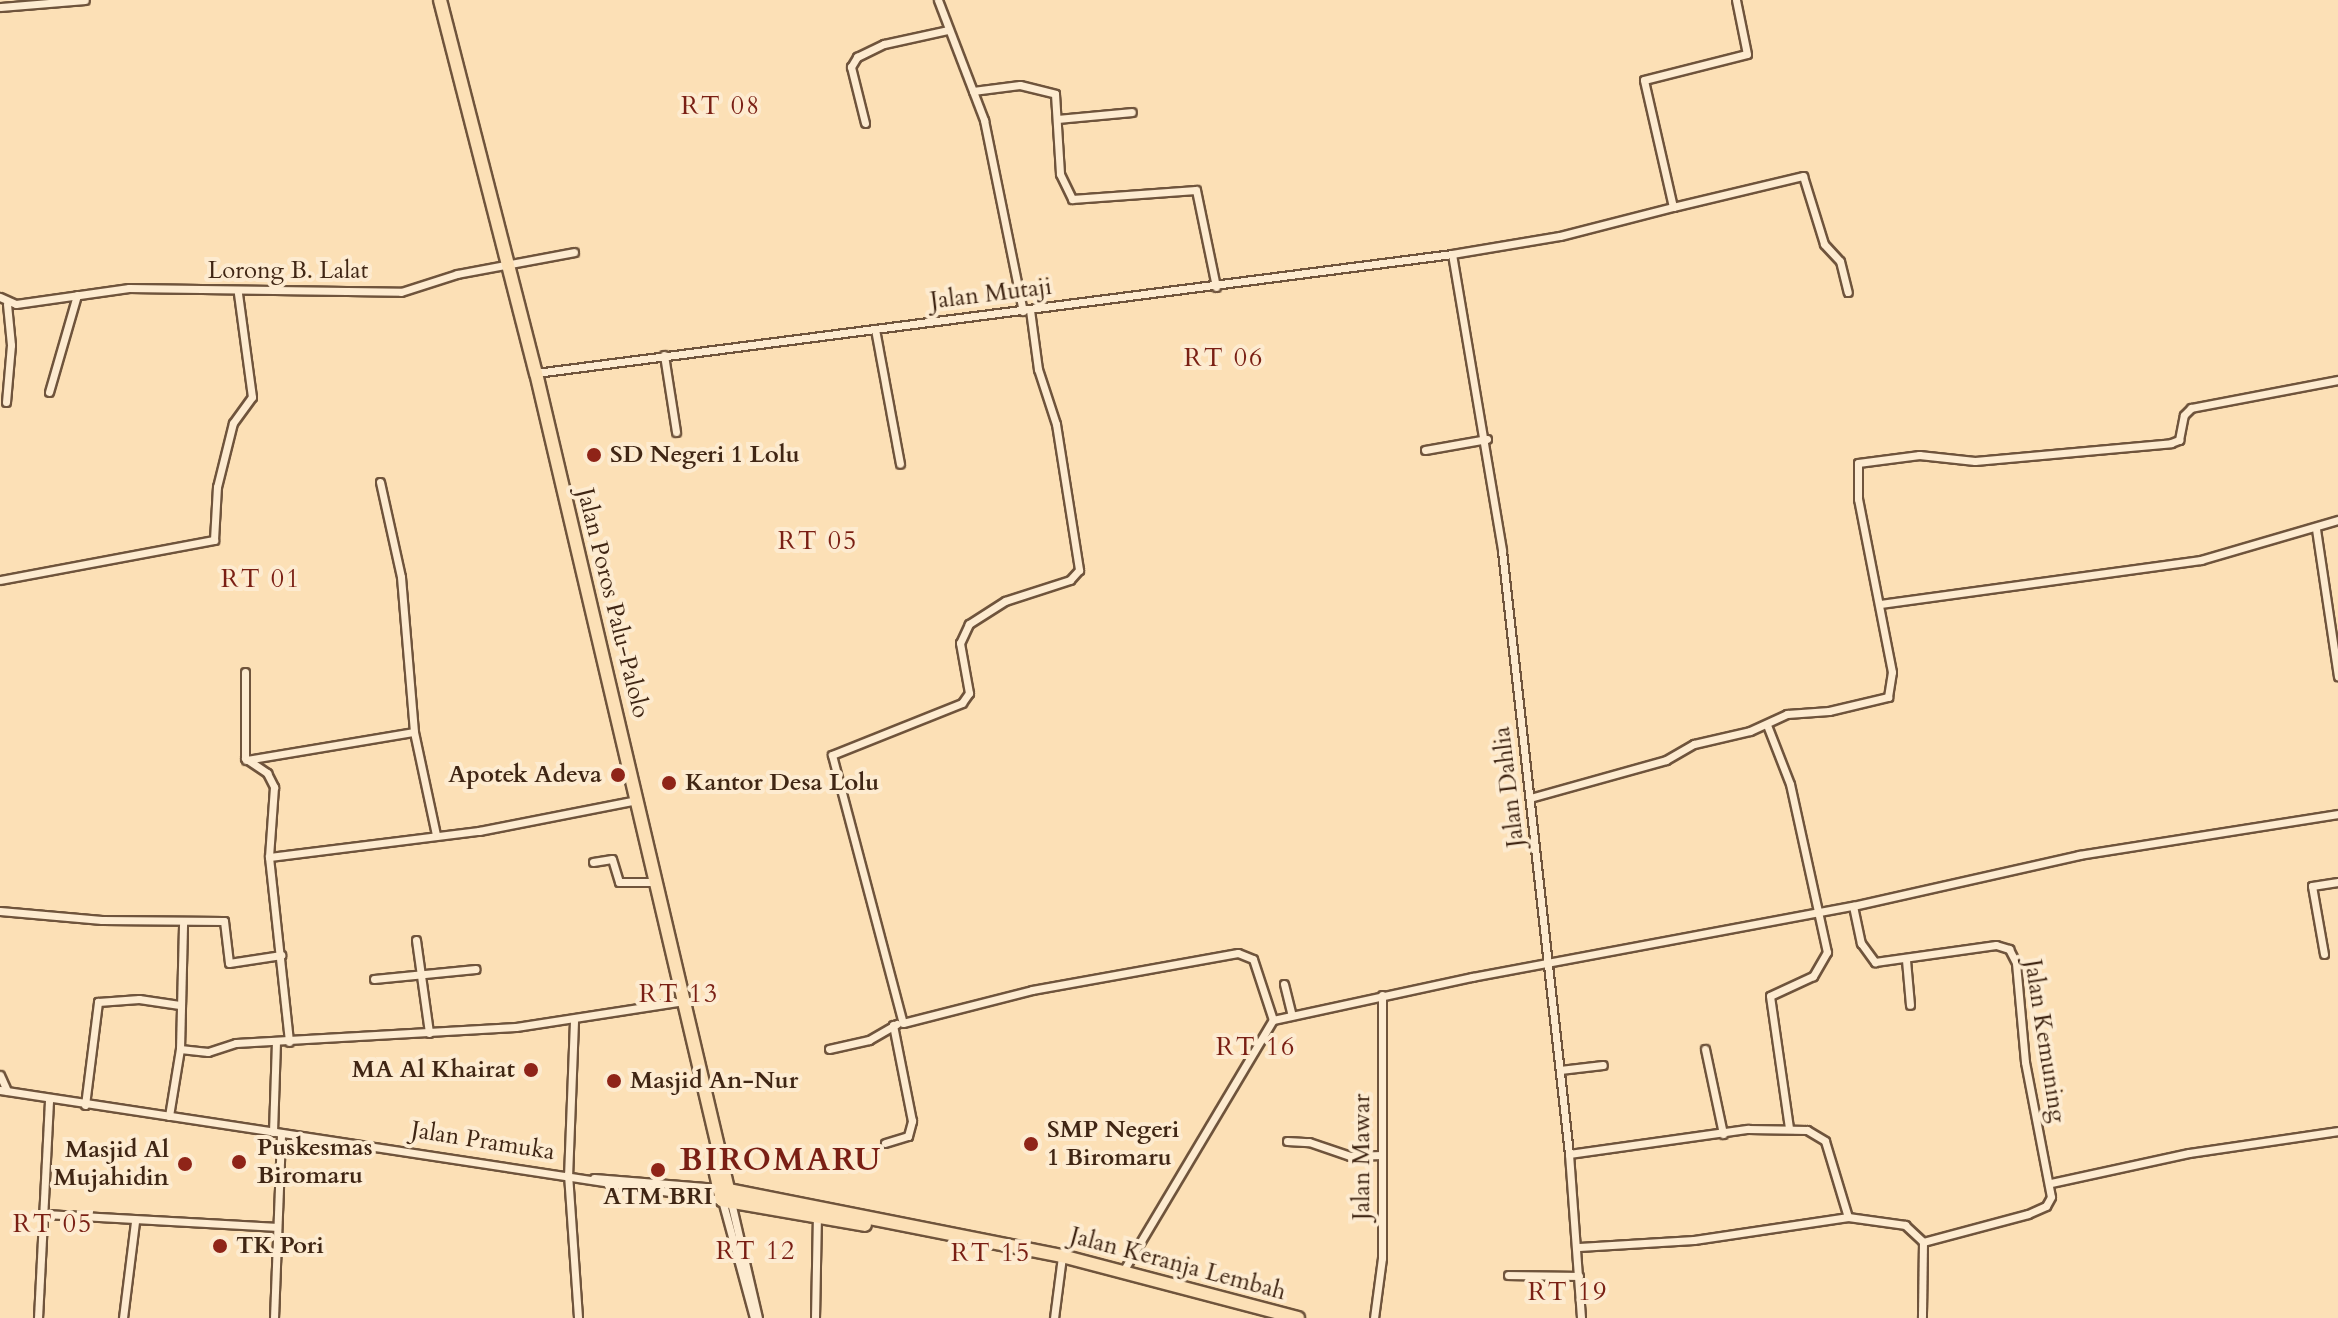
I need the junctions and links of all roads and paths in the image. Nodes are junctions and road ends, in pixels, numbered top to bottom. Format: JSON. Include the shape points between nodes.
{"nodes":[{"id":1,"x":85,"y":0,"type":"edge"},
{"id":2,"x":440,"y":0,"type":"edge"},
{"id":3,"x":938,"y":0,"type":"edge"},
{"id":4,"x":1736,"y":0,"type":"edge"},
{"id":5,"x":0,"y":7,"type":"edge"},
{"id":6,"x":948,"y":30,"type":"junction"},
{"id":7,"x":973,"y":91,"type":"junction"},
{"id":8,"x":1132,"y":112,"type":"dead end"},
{"id":9,"x":1058,"y":119,"type":"junction"},
{"id":10,"x":865,"y":123,"type":"dead end"},
{"id":11,"x":1673,"y":207,"type":"junction"},
{"id":12,"x":574,"y":252,"type":"dead end"},
{"id":13,"x":1452,"y":254,"type":"junction"},
{"id":14,"x":509,"y":267,"type":"junction"},
{"id":15,"x":1216,"y":287,"type":"junction"},
{"id":16,"x":1848,"y":292,"type":"dead end"},
{"id":17,"x":238,"y":293,"type":"junction"},
{"id":18,"x":77,"y":295,"type":"junction"},
{"id":19,"x":0,"y":297,"type":"edge"},
{"id":20,"x":7,"y":304,"type":"junction"},
{"id":21,"x":1026,"y":311,"type":"junction"},
{"id":22,"x":875,"y":329,"type":"junction"},
{"id":23,"x":664,"y":355,"type":"junction"},
{"id":24,"x":536,"y":373,"type":"junction"},
{"id":25,"x":2338,"y":380,"type":"edge"},
{"id":26,"x":49,"y":392,"type":"dead end"},
{"id":27,"x":6,"y":402,"type":"dead end"},
{"id":28,"x":676,"y":432,"type":"dead end"},
{"id":29,"x":1487,"y":439,"type":"junction"},
{"id":30,"x":1425,"y":450,"type":"dead end"},
{"id":31,"x":900,"y":464,"type":"dead end"},
{"id":32,"x":380,"y":482,"type":"dead end"},
{"id":33,"x":2338,"y":520,"type":"edge"},
{"id":34,"x":2316,"y":529,"type":"junction"},
{"id":35,"x":0,"y":580,"type":"edge"},
{"id":36,"x":1880,"y":604,"type":"junction"},
{"id":37,"x":245,"y":672,"type":"dead end"},
{"id":38,"x":2338,"y":676,"type":"edge"},
{"id":39,"x":1767,"y":725,"type":"junction"},
{"id":40,"x":414,"y":732,"type":"junction"},
{"id":41,"x":246,"y":760,"type":"junction"},
{"id":42,"x":1530,"y":798,"type":"junction"},
{"id":43,"x":637,"y":800,"type":"junction"},
{"id":44,"x":2338,"y":814,"type":"edge"},
{"id":45,"x":436,"y":835,"type":"junction"},
{"id":46,"x":269,"y":857,"type":"junction"},
{"id":47,"x":593,"y":862,"type":"dead end"},
{"id":48,"x":656,"y":882,"type":"junction"},
{"id":49,"x":2338,"y":882,"type":"edge"},
{"id":50,"x":1853,"y":906,"type":"junction"},
{"id":51,"x":0,"y":911,"type":"edge"},
{"id":52,"x":1814,"y":913,"type":"junction"},
{"id":53,"x":183,"y":923,"type":"junction"},
{"id":54,"x":416,"y":940,"type":"dead end"},
{"id":55,"x":2324,"y":954,"type":"dead end"},
{"id":56,"x":281,"y":955,"type":"junction"},
{"id":57,"x":1906,"y":960,"type":"junction"},
{"id":58,"x":1549,"y":965,"type":"junction"},
{"id":59,"x":476,"y":969,"type":"dead end"},
{"id":60,"x":421,"y":975,"type":"junction"},
{"id":61,"x":374,"y":979,"type":"dead end"},
{"id":62,"x":1284,"y":984,"type":"dead end"},
{"id":63,"x":1382,"y":995,"type":"junction"},
{"id":64,"x":684,"y":1001,"type":"junction"},
{"id":65,"x":180,"y":1005,"type":"junction"},
{"id":66,"x":1910,"y":1005,"type":"dead end"},
{"id":67,"x":1292,"y":1015,"type":"junction"},
{"id":68,"x":1273,"y":1020,"type":"junction"},
{"id":69,"x":574,"y":1021,"type":"junction"},
{"id":70,"x":903,"y":1023,"type":"junction"},
{"id":71,"x":893,"y":1025,"type":"junction"},
{"id":72,"x":429,"y":1033,"type":"junction"},
{"id":73,"x":289,"y":1042,"type":"junction"},
{"id":74,"x":276,"y":1043,"type":"junction"},
{"id":75,"x":180,"y":1049,"type":"junction"},
{"id":76,"x":829,"y":1049,"type":"dead end"},
{"id":77,"x":1705,"y":1049,"type":"dead end"},
{"id":78,"x":1603,"y":1065,"type":"dead end"},
{"id":79,"x":1560,"y":1070,"type":"junction"},
{"id":80,"x":0,"y":1075,"type":"edge"},
{"id":81,"x":3,"y":1090,"type":"edge"},
{"id":82,"x":49,"y":1098,"type":"junction"},
{"id":83,"x":85,"y":1105,"type":"junction"},
{"id":84,"x":169,"y":1116,"type":"junction"},
{"id":85,"x":1789,"y":1128,"type":"junction"},
{"id":86,"x":2338,"y":1131,"type":"edge"},
{"id":87,"x":277,"y":1133,"type":"junction"},
{"id":88,"x":1723,"y":1134,"type":"junction"},
{"id":89,"x":1287,"y":1141,"type":"dead end"},
{"id":90,"x":885,"y":1143,"type":"dead end"},
{"id":91,"x":1569,"y":1154,"type":"junction"},
{"id":92,"x":1382,"y":1155,"type":"junction"},
{"id":93,"x":568,"y":1174,"type":"junction"},
{"id":94,"x":588,"y":1178,"type":"junction"},
{"id":95,"x":2051,"y":1183,"type":"junction"},
{"id":96,"x":725,"y":1195,"type":"junction"},
{"id":97,"x":44,"y":1214,"type":"junction"},
{"id":98,"x":1848,"y":1217,"type":"junction"},
{"id":99,"x":817,"y":1218,"type":"junction"},
{"id":100,"x":135,"y":1221,"type":"junction"},
{"id":101,"x":887,"y":1225,"type":"junction"},
{"id":102,"x":275,"y":1227,"type":"junction"},
{"id":103,"x":1923,"y":1242,"type":"junction"},
{"id":104,"x":1579,"y":1247,"type":"junction"},
{"id":105,"x":1062,"y":1256,"type":"junction"},
{"id":106,"x":1122,"y":1273,"type":"junction"},
{"id":107,"x":1508,"y":1275,"type":"dead end"},
{"id":108,"x":1579,"y":1276,"type":"junction"},
{"id":109,"x":38,"y":1318,"type":"edge"},
{"id":110,"x":123,"y":1318,"type":"edge"},
{"id":111,"x":274,"y":1318,"type":"edge"},
{"id":112,"x":578,"y":1318,"type":"edge"},
{"id":113,"x":756,"y":1318,"type":"edge"},
{"id":114,"x":815,"y":1318,"type":"edge"},
{"id":115,"x":1054,"y":1318,"type":"edge"},
{"id":116,"x":1298,"y":1318,"type":"edge"},
{"id":117,"x":1374,"y":1318,"type":"edge"},
{"id":118,"x":1581,"y":1318,"type":"edge"},
{"id":119,"x":1922,"y":1318,"type":"edge"}],
"edges":[{"from":1,"to":5,"type":"street"},
{"from":2,"to":14,"type":"main road","name":"Jalan Poros Palu-Palolo"},
{"from":3,"to":6,"type":"street"},
{"from":4,"to":11,"type":"street","via":[[1747,54],[1644,80]]},
{"from":6,"to":7,"type":"street"},
{"from":6,"to":10,"type":"street","via":[[884,44],[857,57],[851,67]]},
{"from":7,"to":9,"type":"street","via":[[1012,85],[1045,89],[1058,100]]},
{"from":7,"to":21,"type":"street"},
{"from":8,"to":9,"type":"street"},
{"from":9,"to":15,"type":"street","via":[[1060,174],[1072,199],[1197,191]]},
{"from":11,"to":13,"type":"street","name":"Jalan Mutaji","via":[[1560,236]]},
{"from":11,"to":16,"type":"street","name":"Jalan Mutaji","via":[[1803,176],[1824,244],[1834,252]]},
{"from":12,"to":14,"type":"street","name":"Lorong B. Lalat"},
{"from":13,"to":15,"type":"street","name":"Jalan Mutaji"},
{"from":13,"to":29,"type":"street","name":"Jalan Dahlia"},
{"from":14,"to":17,"type":"street","name":"Lorong B. Lalat","via":[[457,274],[401,292]]},
{"from":14,"to":24,"type":"main road","name":"Jalan Poros Palu-Palolo"},
{"from":15,"to":21,"type":"street","name":"Jalan Mutaji"},
{"from":17,"to":18,"type":"street","name":"Lorong B. Lalat","via":[[129,288]]},
{"from":17,"to":35,"type":"street","via":[[252,397],[233,423],[217,487],[214,540]]},
{"from":18,"to":20,"type":"street","name":"Lorong B. Lalat"},
{"from":18,"to":26,"type":"street"},
{"from":19,"to":20,"type":"street"},
{"from":20,"to":27,"type":"street","via":[[11,345]]},
{"from":21,"to":22,"type":"street","name":"Jalan Mutaji"},
{"from":21,"to":70,"type":"street","via":[[1075,528],[1080,562],[1076,576],[985,611],[961,634],[966,700],[939,715],[834,752]]},
{"from":22,"to":23,"type":"street","name":"Jalan Mutaji"},
{"from":22,"to":31,"type":"street"},
{"from":23,"to":24,"type":"street","name":"Jalan Mutaji"},
{"from":23,"to":28,"type":"street"},
{"from":24,"to":43,"type":"main road","name":"Jalan Poros Palu-Palolo"},
{"from":25,"to":36,"type":"street","via":[[2191,408],[2179,440],[2171,443],[1975,461],[1919,455],[1858,463],[1858,499]]},
{"from":29,"to":30,"type":"street"},
{"from":29,"to":42,"type":"street","name":"Jalan Dahlia"},
{"from":32,"to":40,"type":"street","via":[[401,577]]},
{"from":33,"to":34,"type":"street"},
{"from":34,"to":36,"type":"street","via":[[2201,560]]},
{"from":34,"to":38,"type":"street"},
{"from":36,"to":39,"type":"street","via":[[1893,682],[1888,697],[1829,711],[1787,714]]},
{"from":37,"to":41,"type":"street"},
{"from":39,"to":42,"type":"street"},
{"from":39,"to":52,"type":"street","via":[[1790,784]]},
{"from":40,"to":41,"type":"street"},
{"from":40,"to":45,"type":"street"},
{"from":41,"to":46,"type":"street","via":[[267,773],[274,787]]},
{"from":42,"to":58,"type":"street","name":"Jalan Dahlia"},
{"from":43,"to":45,"type":"street"},
{"from":43,"to":48,"type":"main road","name":"Jalan Poros Palu-Palolo"},
{"from":44,"to":50,"type":"street","via":[[2079,855]]},
{"from":45,"to":46,"type":"street"},
{"from":46,"to":56,"type":"street"},
{"from":47,"to":48,"type":"street","via":[[612,859],[619,882]]},
{"from":48,"to":64,"type":"main road","name":"Jalan Poros Palu-Palolo"},
{"from":49,"to":55,"type":"street","via":[[2312,886]]},
{"from":50,"to":52,"type":"street"},
{"from":50,"to":57,"type":"street","name":"Jalan Kemuning","via":[[1871,960]]},
{"from":51,"to":53,"type":"street"},
{"from":52,"to":58,"type":"street"},
{"from":52,"to":85,"type":"street","via":[[1825,961],[1813,976],[1770,996]]},
{"from":53,"to":56,"type":"street","via":[[224,921],[231,964]]},
{"from":53,"to":65,"type":"street"},
{"from":54,"to":60,"type":"street"},
{"from":56,"to":73,"type":"street"},
{"from":57,"to":66,"type":"street"},
{"from":57,"to":95,"type":"street","name":"Jalan Kemuning","via":[[1996,945],[2013,954],[2025,1062]]},
{"from":58,"to":63,"type":"street"},
{"from":58,"to":79,"type":"street","name":"Jalan Dahlia"},
{"from":59,"to":60,"type":"street"},
{"from":60,"to":61,"type":"street"},
{"from":60,"to":72,"type":"street"},
{"from":62,"to":67,"type":"street"},
{"from":63,"to":67,"type":"street"},
{"from":63,"to":92,"type":"street","name":"Jalan Mawar"},
{"from":64,"to":69,"type":"street"},
{"from":64,"to":96,"type":"main road","name":"Jalan Poros Palu-Palolo"},
{"from":65,"to":75,"type":"street"},
{"from":65,"to":83,"type":"street","via":[[146,999],[98,1002]]},
{"from":67,"to":68,"type":"street"},
{"from":68,"to":70,"type":"street","via":[[1253,959],[1238,953],[1032,990]]},
{"from":68,"to":106,"type":"street"},
{"from":69,"to":72,"type":"street"},
{"from":69,"to":93,"type":"street"},
{"from":70,"to":71,"type":"street"},
{"from":71,"to":76,"type":"street","via":[[869,1040]]},
{"from":71,"to":90,"type":"street","via":[[912,1121],[908,1136]]},
{"from":72,"to":73,"type":"street"},
{"from":73,"to":74,"type":"street"},
{"from":74,"to":75,"type":"street","via":[[236,1043],[208,1052]]},
{"from":74,"to":87,"type":"street"},
{"from":75,"to":84,"type":"street"},
{"from":77,"to":88,"type":"street"},
{"from":78,"to":79,"type":"street"},
{"from":79,"to":91,"type":"street","name":"Jalan Dahlia"},
{"from":80,"to":81,"type":"street"},
{"from":81,"to":82,"type":"street","name":"Jalan Pramuka"},
{"from":82,"to":83,"type":"street","name":"Jalan Pramuka"},
{"from":82,"to":97,"type":"street"},
{"from":83,"to":84,"type":"street","name":"Jalan Pramuka"},
{"from":84,"to":87,"type":"street","name":"Jalan Pramuka"},
{"from":85,"to":88,"type":"street"},
{"from":85,"to":98,"type":"street","via":[[1825,1141]]},
{"from":86,"to":95,"type":"street","via":[[2189,1153]]},
{"from":87,"to":93,"type":"street","name":"Jalan Pramuka"},
{"from":87,"to":102,"type":"street"},
{"from":88,"to":91,"type":"street"},
{"from":89,"to":92,"type":"street","via":[[1309,1142],[1350,1156]]},
{"from":91,"to":104,"type":"street","name":"Jalan Dahlia"},
{"from":92,"to":117,"type":"street","name":"Jalan Mawar","via":[[1382,1258]]},
{"from":93,"to":94,"type":"street","name":"Jalan Pramuka"},
{"from":93,"to":112,"type":"street"},
{"from":94,"to":96,"type":"street"},
{"from":94,"to":96,"type":"street","name":"Jalan Pramuka","via":[[607,1185]]},
{"from":95,"to":103,"type":"street","via":[[2050,1201],[2041,1209]]},
{"from":96,"to":99,"type":"main road"},
{"from":96,"to":101,"type":"main road","name":"Jalan Keranja Lembah"},
{"from":96,"to":113,"type":"street"},
{"from":97,"to":100,"type":"street"},
{"from":97,"to":109,"type":"street"},
{"from":98,"to":103,"type":"street","via":[[1905,1225]]},
{"from":98,"to":104,"type":"street","via":[[1694,1240]]},
{"from":99,"to":101,"type":"main road"},
{"from":99,"to":114,"type":"street"},
{"from":100,"to":102,"type":"street"},
{"from":100,"to":110,"type":"street"},
{"from":101,"to":105,"type":"main road","name":"Jalan Keranja Lembah"},
{"from":102,"to":111,"type":"street"},
{"from":103,"to":119,"type":"street"},
{"from":104,"to":108,"type":"street","name":"Jalan Dahlia"},
{"from":105,"to":106,"type":"main road","name":"Jalan Keranja Lembah"},
{"from":105,"to":115,"type":"street"},
{"from":106,"to":116,"type":"main road","name":"Jalan Keranja Lembah"},
{"from":107,"to":108,"type":"street"},
{"from":108,"to":118,"type":"street","name":"Jalan Dahlia"}]}
